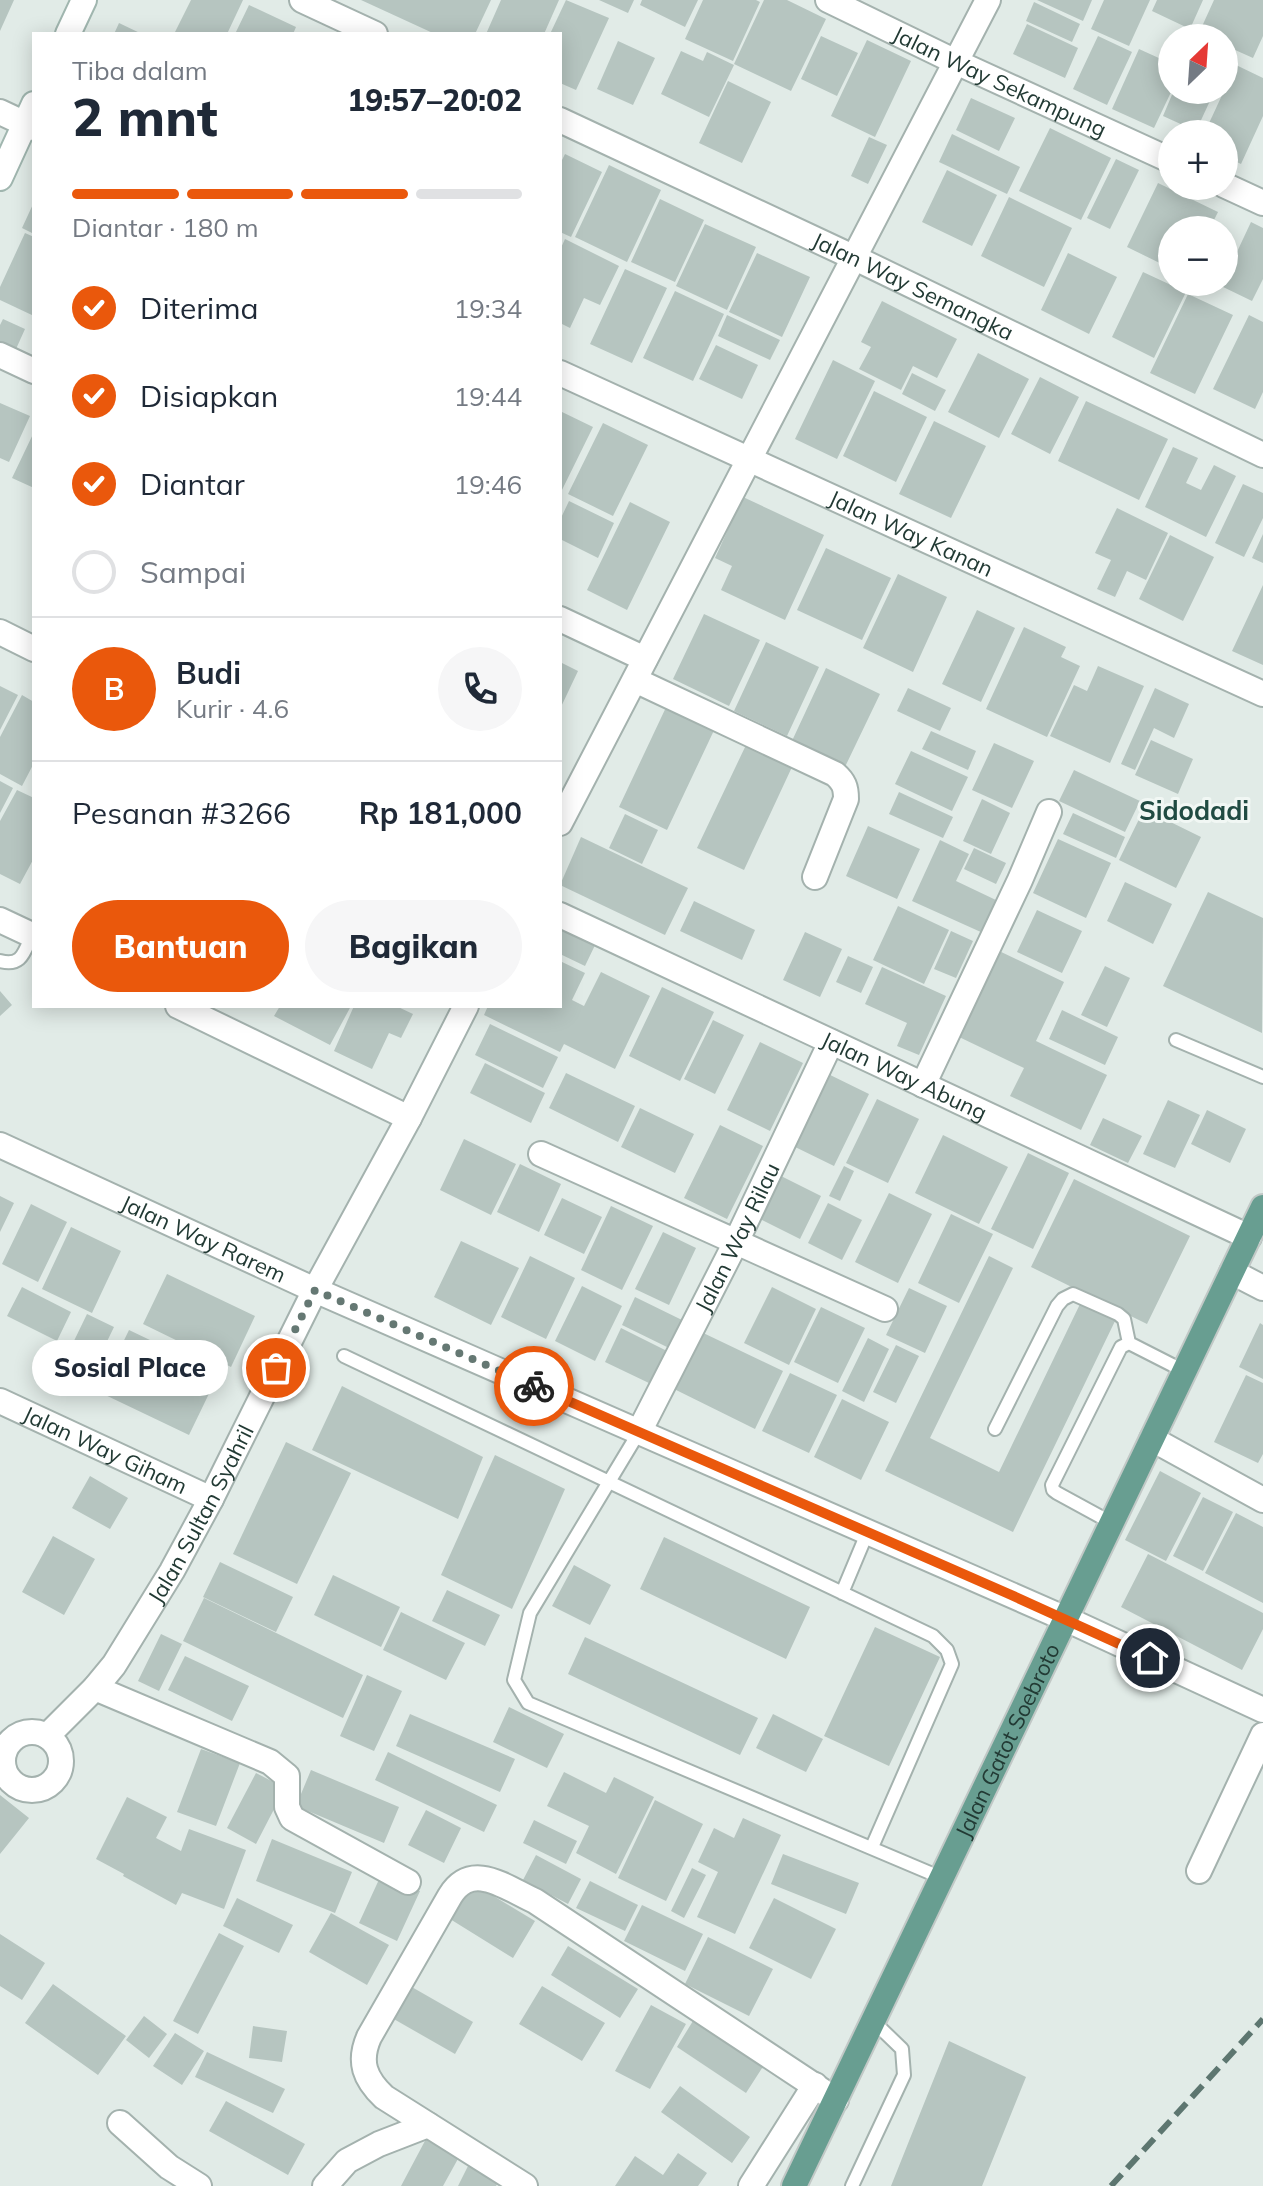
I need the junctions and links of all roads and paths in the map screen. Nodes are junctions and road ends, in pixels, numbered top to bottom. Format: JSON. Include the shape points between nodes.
{"nodes":[{"id":1,"x":84,"y":0,"type":"edge"},
{"id":2,"x":302,"y":0,"type":"edge"},
{"id":3,"x":828,"y":0,"type":"edge"},
{"id":4,"x":988,"y":0,"type":"edge"},
{"id":5,"x":69,"y":32,"type":"edge"},
{"id":6,"x":371,"y":32,"type":"edge"},
{"id":7,"x":956,"y":62,"type":"junction"},
{"id":8,"x":0,"y":112,"type":"edge"},
{"id":9,"x":31,"y":119,"type":"edge"},
{"id":10,"x":562,"y":121,"type":"edge"},
{"id":11,"x":1158,"y":155,"type":"edge"},
{"id":12,"x":0,"y":178,"type":"edge"},
{"id":13,"x":1238,"y":191,"type":"edge"},
{"id":14,"x":1263,"y":203,"type":"edge"},
{"id":15,"x":855,"y":258,"type":"junction"},
{"id":16,"x":0,"y":355,"type":"edge"},
{"id":17,"x":32,"y":370,"type":"edge"},
{"id":18,"x":562,"y":374,"type":"edge"},
{"id":19,"x":1263,"y":455,"type":"edge"},
{"id":20,"x":747,"y":460,"type":"junction"},
{"id":21,"x":562,"y":620,"type":"edge"},
{"id":22,"x":0,"y":632,"type":"edge"},
{"id":23,"x":32,"y":648,"type":"edge"},
{"id":24,"x":640,"y":670,"type":"junction"},
{"id":25,"x":1263,"y":694,"type":"edge"},
{"id":26,"x":1049,"y":812,"type":"dead end"},
{"id":27,"x":562,"y":819,"type":"edge"},
{"id":28,"x":815,"y":877,"type":"dead end"},
{"id":29,"x":562,"y":916,"type":"edge"},
{"id":30,"x":0,"y":920,"type":"edge"},
{"id":31,"x":32,"y":936,"type":"edge"},
{"id":32,"x":32,"y":938,"type":"edge"},
{"id":33,"x":0,"y":961,"type":"edge"},
{"id":34,"x":182,"y":1008,"type":"edge"},
{"id":35,"x":465,"y":1008,"type":"edge"},
{"id":36,"x":1176,"y":1040,"type":"dead end"},
{"id":37,"x":831,"y":1042,"type":"junction"},
{"id":38,"x":1263,"y":1077,"type":"edge"},
{"id":39,"x":923,"y":1085,"type":"junction"},
{"id":40,"x":409,"y":1118,"type":"junction"},
{"id":41,"x":0,"y":1145,"type":"edge"},
{"id":42,"x":541,"y":1154,"type":"dead end"},
{"id":43,"x":1263,"y":1207,"type":"edge"},
{"id":44,"x":1249,"y":1237,"type":"junction"},
{"id":45,"x":736,"y":1242,"type":"junction"},
{"id":46,"x":1232,"y":1272,"type":"junction"},
{"id":47,"x":1263,"y":1288,"type":"edge"},
{"id":48,"x":315,"y":1290,"type":"junction"},
{"id":49,"x":885,"y":1309,"type":"dead end"},
{"id":50,"x":1129,"y":1343,"type":"junction"},
{"id":51,"x":344,"y":1356,"type":"dead end"},
{"id":52,"x":1184,"y":1371,"type":"junction"},
{"id":53,"x":0,"y":1401,"type":"edge"},
{"id":54,"x":995,"y":1429,"type":"dead end"},
{"id":55,"x":639,"y":1432,"type":"junction"},
{"id":56,"x":1152,"y":1439,"type":"junction"},
{"id":57,"x":608,"y":1482,"type":"junction"},
{"id":58,"x":211,"y":1499,"type":"junction"},
{"id":59,"x":1263,"y":1500,"type":"edge"},
{"id":60,"x":1112,"y":1523,"type":"junction"},
{"id":61,"x":868,"y":1531,"type":"junction"},
{"id":62,"x":842,"y":1593,"type":"junction"},
{"id":63,"x":1066,"y":1619,"type":"junction"},
{"id":64,"x":95,"y":1688,"type":"junction"},
{"id":65,"x":1263,"y":1710,"type":"edge"},
{"id":66,"x":1263,"y":1735,"type":"edge"},
{"id":67,"x":47,"y":1736,"type":"dead end"},
{"id":68,"x":872,"y":1847,"type":"junction"},
{"id":69,"x":1199,"y":1871,"type":"dead end"},
{"id":70,"x":942,"y":1878,"type":"junction"},
{"id":71,"x":408,"y":1882,"type":"dead end"},
{"id":72,"x":873,"y":2021,"type":"junction"},
{"id":73,"x":815,"y":2085,"type":"junction"},
{"id":74,"x":836,"y":2100,"type":"junction"},
{"id":75,"x":120,"y":2123,"type":"dead end"},
{"id":76,"x":428,"y":2125,"type":"junction"},
{"id":77,"x":199,"y":2186,"type":"edge"},
{"id":78,"x":325,"y":2186,"type":"edge"},
{"id":79,"x":525,"y":2186,"type":"edge"},
{"id":80,"x":751,"y":2186,"type":"edge"},
{"id":81,"x":794,"y":2186,"type":"edge"},
{"id":82,"x":852,"y":2186,"type":"edge"}],
"edges":[{"from":1,"to":5,"type":"street"},
{"from":2,"to":6,"type":"street"},
{"from":3,"to":7,"type":"street","name":"Jalan Way Sekampung"},
{"from":4,"to":7,"type":"street"},
{"from":7,"to":11,"type":"street","name":"Jalan Way Sekampung"},
{"from":7,"to":15,"type":"street"},
{"from":8,"to":9,"type":"street"},
{"from":9,"to":12,"type":"street"},
{"from":10,"to":15,"type":"street","name":"Jalan Way Semangka"},
{"from":13,"to":14,"type":"street"},
{"from":15,"to":19,"type":"street","name":"Jalan Way Semangka"},
{"from":15,"to":20,"type":"street"},
{"from":16,"to":17,"type":"street"},
{"from":18,"to":20,"type":"street","name":"Jalan Way Kanan"},
{"from":20,"to":24,"type":"street"},
{"from":20,"to":25,"type":"street","name":"Jalan Way Kanan"},
{"from":21,"to":24,"type":"street"},
{"from":22,"to":23,"type":"street"},
{"from":24,"to":27,"type":"street"},
{"from":24,"to":28,"type":"street","via":[[843,781],[846,799]]},
{"from":26,"to":39,"type":"street"},
{"from":29,"to":37,"type":"street","name":"Jalan Way Abung"},
{"from":30,"to":31,"type":"street"},
{"from":32,"to":33,"type":"lane","via":[[14,963]]},
{"from":34,"to":40,"type":"street"},
{"from":35,"to":40,"type":"street","name":"Jalan Sultan Syahril"},
{"from":36,"to":38,"type":"lane"},
{"from":37,"to":39,"type":"street","name":"Jalan Way Abung"},
{"from":37,"to":45,"type":"street","name":"Jalan Way Rilau"},
{"from":39,"to":44,"type":"street","name":"Jalan Way Abung"},
{"from":40,"to":48,"type":"street","name":"Jalan Sultan Syahril"},
{"from":41,"to":48,"type":"street","name":"Jalan Way Rarem"},
{"from":42,"to":45,"type":"street"},
{"from":43,"to":44,"type":"main road","name":"Jalan Gatot Soebroto"},
{"from":44,"to":46,"type":"main road","name":"Jalan Gatot Soebroto"},
{"from":45,"to":49,"type":"street"},
{"from":45,"to":55,"type":"street","name":"Jalan Way Rilau"},
{"from":46,"to":47,"type":"street"},
{"from":46,"to":52,"type":"main road","name":"Jalan Gatot Soebroto"},
{"from":48,"to":55,"type":"street","name":"Jalan Way Rarem"},
{"from":48,"to":58,"type":"street","name":"Jalan Sultan Syahril"},
{"from":50,"to":52,"type":"lane"},
{"from":50,"to":54,"type":"lane","via":[[1118,1314],[1073,1294],[1063,1299]]},
{"from":50,"to":60,"type":"lane","via":[[1121,1347],[1052,1485],[1057,1493]]},
{"from":51,"to":57,"type":"lane"},
{"from":52,"to":56,"type":"main road","name":"Jalan Gatot Soebroto"},
{"from":53,"to":58,"type":"street","name":"Jalan Way Giham"},
{"from":55,"to":57,"type":"lane"},
{"from":55,"to":61,"type":"street","name":"Jalan Way Rarem"},
{"from":56,"to":59,"type":"street"},
{"from":56,"to":60,"type":"main road","name":"Jalan Gatot Soebroto"},
{"from":57,"to":62,"type":"lane"},
{"from":57,"to":68,"type":"lane","via":[[530,1613],[514,1680],[528,1703]]},
{"from":58,"to":64,"type":"street","name":"Jalan Sultan Syahril","via":[[143,1620]]},
{"from":60,"to":63,"type":"main road","name":"Jalan Gatot Soebroto"},
{"from":61,"to":62,"type":"lane"},
{"from":61,"to":63,"type":"street","name":"Jalan Way Rarem"},
{"from":62,"to":68,"type":"lane","via":[[933,1636],[952,1664]]},
{"from":63,"to":65,"type":"street","name":"Jalan Way Rarem"},
{"from":63,"to":70,"type":"main road","name":"Jalan Gatot Soebroto"},
{"from":64,"to":67,"type":"street","name":"Jalan Sultan Syahril"},
{"from":64,"to":71,"type":"street","via":[[270,1762],[287,1776],[292,1818]]},
{"from":66,"to":69,"type":"street"},
{"from":68,"to":70,"type":"lane"},
{"from":70,"to":72,"type":"main road","name":"Jalan Gatot Soebroto"},
{"from":72,"to":74,"type":"main road","name":"Jalan Gatot Soebroto"},
{"from":72,"to":82,"type":"lane","via":[[902,2049],[904,2075]]},
{"from":73,"to":74,"type":"street"},
{"from":73,"to":76,"type":"street","via":[[535,1901],[486,1879],[470,1878],[455,1887],[369,2037],[362,2061],[378,2091]]},
{"from":73,"to":80,"type":"street"},
{"from":74,"to":81,"type":"main road","name":"Jalan Gatot Soebroto"},
{"from":75,"to":77,"type":"street"},
{"from":76,"to":78,"type":"street","via":[[347,2161]]},
{"from":76,"to":79,"type":"street"}]}
